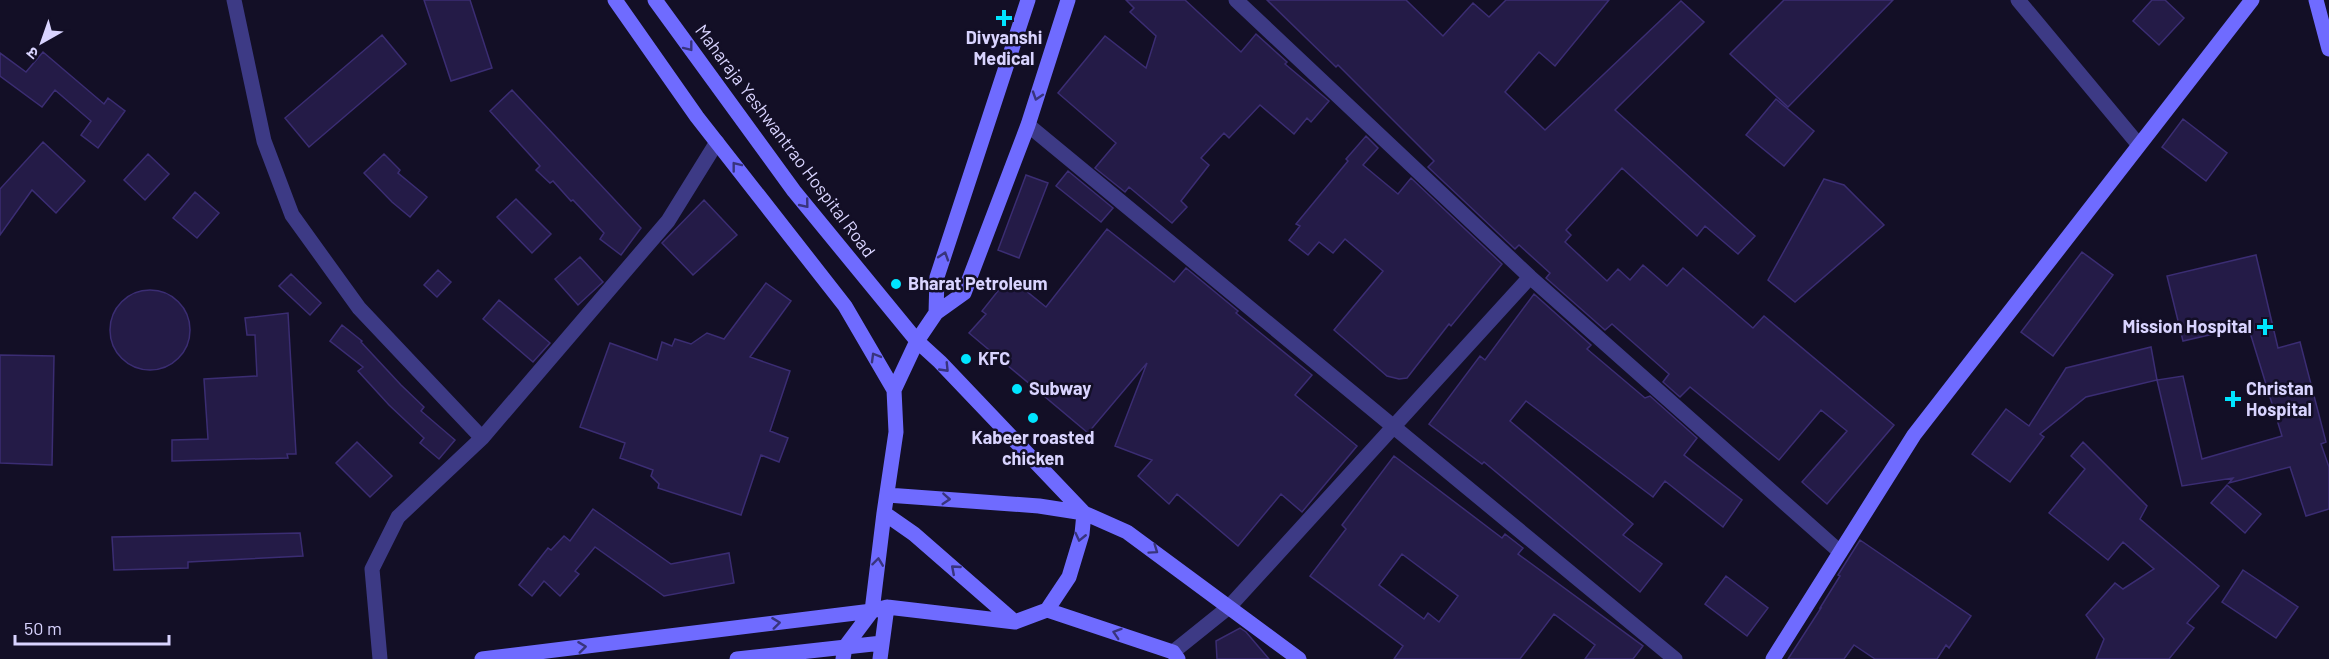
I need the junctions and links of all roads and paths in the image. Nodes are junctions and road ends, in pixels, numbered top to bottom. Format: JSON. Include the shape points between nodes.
{"nodes":[{"id":1,"x":234,"y":0,"type":"edge"},
{"id":2,"x":615,"y":0,"type":"edge"},
{"id":3,"x":655,"y":0,"type":"edge"},
{"id":4,"x":1028,"y":0,"type":"edge"},
{"id":5,"x":1068,"y":0,"type":"edge"},
{"id":6,"x":1236,"y":0,"type":"edge"},
{"id":7,"x":2018,"y":0,"type":"edge"},
{"id":8,"x":2252,"y":0,"type":"edge"},
{"id":9,"x":2316,"y":0,"type":"edge"},
{"id":10,"x":2329,"y":49,"type":"edge"},
{"id":11,"x":1028,"y":125,"type":"junction"},
{"id":12,"x":717,"y":142,"type":"junction"},
{"id":13,"x":2138,"y":144,"type":"junction"},
{"id":14,"x":1530,"y":277,"type":"junction"},
{"id":15,"x":936,"y":313,"type":"junction"},
{"id":16,"x":917,"y":341,"type":"junction"},
{"id":17,"x":894,"y":390,"type":"junction"},
{"id":18,"x":1392,"y":427,"type":"junction"},
{"id":19,"x":482,"y":438,"type":"junction"},
{"id":20,"x":887,"y":495,"type":"junction"},
{"id":21,"x":884,"y":513,"type":"junction"},
{"id":22,"x":1084,"y":513,"type":"junction"},
{"id":23,"x":1840,"y":552,"type":"junction"},
{"id":24,"x":887,"y":607,"type":"junction"},
{"id":25,"x":1229,"y":607,"type":"junction"},
{"id":26,"x":1047,"y":610,"type":"junction"},
{"id":27,"x":872,"y":612,"type":"junction"},
{"id":28,"x":1015,"y":622,"type":"junction"},
{"id":29,"x":882,"y":643,"type":"junction"},
{"id":30,"x":844,"y":653,"type":"edge"},
{"id":31,"x":1176,"y":655,"type":"edge"},
{"id":32,"x":380,"y":659,"type":"edge"},
{"id":33,"x":483,"y":659,"type":"edge"},
{"id":34,"x":737,"y":659,"type":"edge"},
{"id":35,"x":880,"y":659,"type":"edge"},
{"id":36,"x":1299,"y":659,"type":"edge"},
{"id":37,"x":1675,"y":659,"type":"edge"},
{"id":38,"x":1773,"y":659,"type":"edge"}],
"edges":[{"from":1,"to":19,"type":"street","via":[[264,141],[292,215],[360,308]]},
{"from":2,"to":12,"type":"main road"},
{"from":3,"to":16,"type":"main road","name":"Maharaja Yeshwantrao Hospital Road","one_way":true,"via":[[794,191]]},
{"from":15,"to":4,"type":"main road","one_way":true,"via":[[937,277]]},
{"from":5,"to":11,"type":"main road","one_way":true},
{"from":6,"to":14,"type":"street"},
{"from":7,"to":13,"type":"street"},
{"from":8,"to":13,"type":"main road"},
{"from":9,"to":10,"type":"main road"},
{"from":11,"to":15,"type":"main road","via":[[964,293]]},
{"from":11,"to":18,"type":"street"},
{"from":17,"to":12,"type":"main road","one_way":true,"via":[[845,306]]},
{"from":12,"to":19,"type":"street","via":[[668,221]]},
{"from":13,"to":23,"type":"main road","via":[[1914,435]]},
{"from":14,"to":18,"type":"street"},
{"from":14,"to":23,"type":"street"},
{"from":15,"to":16,"type":"main road"},
{"from":16,"to":17,"type":"main road"},
{"from":16,"to":22,"type":"main road","name":"Maharaja Yeshwantrao Hospital Road","one_way":true},
{"from":17,"to":20,"type":"main road","via":[[896,432]]},
{"from":18,"to":25,"type":"street"},
{"from":18,"to":37,"type":"street"},
{"from":19,"to":32,"type":"street","via":[[398,518],[372,569]]},
{"from":20,"to":21,"type":"main road"},
{"from":20,"to":22,"type":"main road","one_way":true},
{"from":27,"to":21,"type":"main road","one_way":true},
{"from":28,"to":21,"type":"main road","one_way":true,"via":[[914,534]]},
{"from":22,"to":25,"type":"main road","one_way":true,"via":[[1127,532]]},
{"from":22,"to":26,"type":"main road","one_way":true,"via":[[1069,577]]},
{"from":23,"to":38,"type":"main road"},
{"from":24,"to":27,"type":"main road"},
{"from":24,"to":28,"type":"main road"},
{"from":24,"to":29,"type":"main road"},
{"from":25,"to":31,"type":"street"},
{"from":25,"to":36,"type":"main road"},
{"from":26,"to":28,"type":"main road"},
{"from":31,"to":26,"type":"main road","one_way":true},
{"from":27,"to":30,"type":"main road"},
{"from":33,"to":27,"type":"main road","one_way":true},
{"from":29,"to":30,"type":"main road"},
{"from":29,"to":35,"type":"main road"},
{"from":30,"to":34,"type":"main road"}]}
